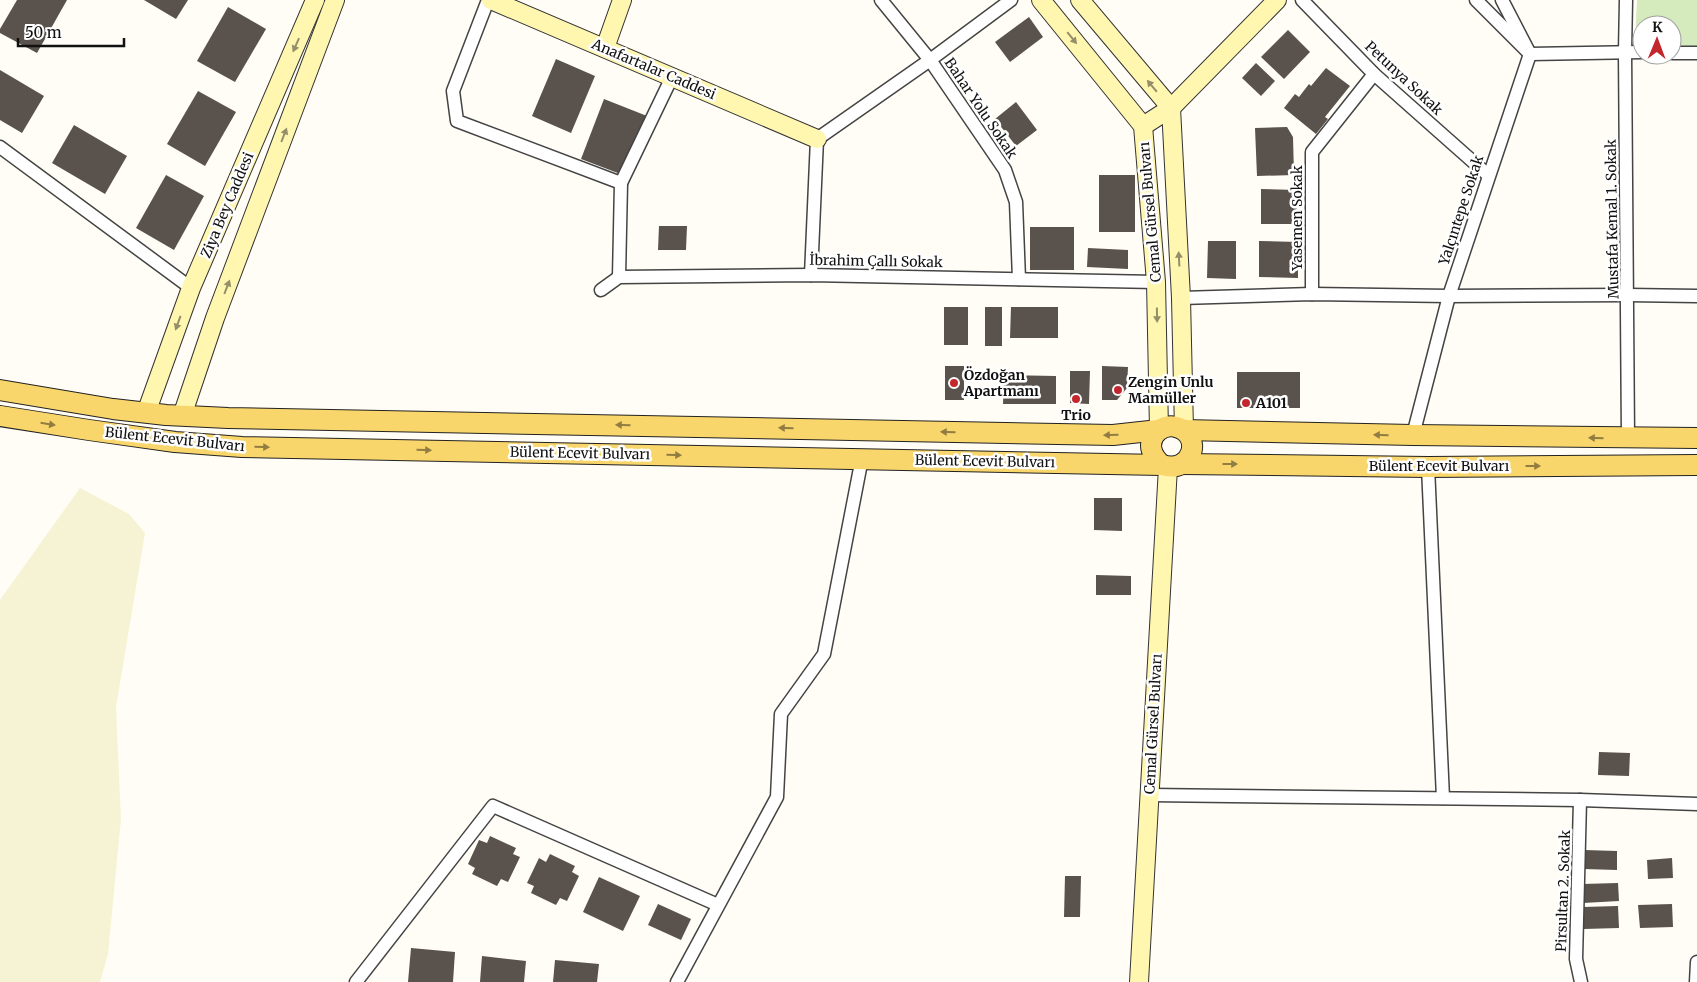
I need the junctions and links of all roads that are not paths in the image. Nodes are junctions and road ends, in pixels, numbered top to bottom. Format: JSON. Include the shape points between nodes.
{"nodes":[{"id":1,"x":315,"y":0,"type":"edge"},
{"id":2,"x":335,"y":0,"type":"edge"},
{"id":3,"x":489,"y":0,"type":"edge"},
{"id":4,"x":622,"y":0,"type":"edge"},
{"id":5,"x":881,"y":0,"type":"edge"},
{"id":6,"x":1010,"y":0,"type":"edge"},
{"id":7,"x":1042,"y":0,"type":"edge"},
{"id":8,"x":1080,"y":0,"type":"edge"},
{"id":9,"x":1278,"y":0,"type":"edge"},
{"id":10,"x":1302,"y":0,"type":"edge"},
{"id":11,"x":1476,"y":0,"type":"edge"},
{"id":12,"x":1502,"y":0,"type":"edge"},
{"id":13,"x":1626,"y":0,"type":"edge"},
{"id":14,"x":605,"y":48,"type":"junction"},
{"id":15,"x":1625,"y":52,"type":"junction"},
{"id":16,"x":1632,"y":52,"type":"edge"},
{"id":17,"x":1682,"y":53,"type":"edge"},
{"id":18,"x":1697,"y":53,"type":"edge"},
{"id":19,"x":1530,"y":54,"type":"junction"},
{"id":20,"x":930,"y":60,"type":"junction"},
{"id":21,"x":1374,"y":74,"type":"junction"},
{"id":22,"x":672,"y":77,"type":"junction"},
{"id":23,"x":1170,"y":108,"type":"junction"},
{"id":24,"x":1143,"y":126,"type":"junction"},
{"id":25,"x":817,"y":139,"type":"junction"},
{"id":26,"x":0,"y":147,"type":"edge"},
{"id":27,"x":1488,"y":175,"type":"junction"},
{"id":28,"x":621,"y":183,"type":"junction"},
{"id":29,"x":811,"y":275,"type":"junction"},
{"id":30,"x":619,"y":276,"type":"junction"},
{"id":31,"x":1019,"y":279,"type":"junction"},
{"id":32,"x":1156,"y":282,"type":"junction"},
{"id":33,"x":191,"y":288,"type":"junction"},
{"id":34,"x":601,"y":290,"type":"dead end"},
{"id":35,"x":1312,"y":294,"type":"junction"},
{"id":36,"x":1628,"y":295,"type":"junction"},
{"id":37,"x":1449,"y":296,"type":"junction"},
{"id":38,"x":1697,"y":296,"type":"edge"},
{"id":39,"x":1181,"y":298,"type":"junction"},
{"id":40,"x":0,"y":390,"type":"edge"},
{"id":41,"x":146,"y":413,"type":"junction"},
{"id":42,"x":0,"y":416,"type":"edge"},
{"id":43,"x":182,"y":416,"type":"junction"},
{"id":44,"x":1159,"y":430,"type":"junction"},
{"id":45,"x":1184,"y":430,"type":"junction"},
{"id":46,"x":1413,"y":435,"type":"junction"},
{"id":47,"x":1628,"y":438,"type":"junction"},
{"id":48,"x":1697,"y":438,"type":"edge"},
{"id":49,"x":862,"y":458,"type":"junction"},
{"id":50,"x":1170,"y":465,"type":"junction"},
{"id":51,"x":1697,"y":465,"type":"edge"},
{"id":52,"x":1428,"y":467,"type":"junction"},
{"id":53,"x":1149,"y":795,"type":"junction"},
{"id":54,"x":1443,"y":798,"type":"junction"},
{"id":55,"x":1580,"y":800,"type":"junction"},
{"id":56,"x":1697,"y":804,"type":"edge"},
{"id":57,"x":718,"y":905,"type":"junction"},
{"id":58,"x":1697,"y":962,"type":"edge"},
{"id":59,"x":356,"y":982,"type":"edge"},
{"id":60,"x":677,"y":982,"type":"edge"},
{"id":61,"x":1139,"y":982,"type":"edge"},
{"id":62,"x":1581,"y":982,"type":"edge"},
{"id":63,"x":1696,"y":982,"type":"edge"}],
"edges":[{"from":1,"to":33,"type":"street","name":"Ziya Bey Caddesi","one_way":true},
{"from":43,"to":2,"type":"street","name":"Ziya Bey Caddesi","one_way":true,"via":[[215,318]]},
{"from":3,"to":14,"type":"street","name":"Anafartalar Caddesi"},
{"from":3,"to":28,"type":"street","via":[[453,91],[456,120]]},
{"from":4,"to":14,"type":"street"},
{"from":5,"to":20,"type":"street","name":"Bahar Yolu Sokak"},
{"from":6,"to":20,"type":"street"},
{"from":7,"to":24,"type":"street","name":"Cemal Gürsel Bulvarı","one_way":true},
{"from":23,"to":8,"type":"street","one_way":true},
{"from":9,"to":23,"type":"street"},
{"from":10,"to":21,"type":"street","name":"Petunya Sokak"},
{"from":11,"to":19,"type":"street"},
{"from":12,"to":19,"type":"street"},
{"from":13,"to":15,"type":"street","name":"Mustafa Kemal 1. Sokak"},
{"from":14,"to":22,"type":"street","name":"Anafartalar Caddesi"},
{"from":15,"to":16,"type":"street"},
{"from":15,"to":19,"type":"street"},
{"from":15,"to":36,"type":"street","name":"Mustafa Kemal 1. Sokak"},
{"from":17,"to":18,"type":"street"},
{"from":19,"to":27,"type":"street","name":"Yalçıntepe Sokak"},
{"from":20,"to":25,"type":"street"},
{"from":20,"to":31,"type":"street","name":"Bahar Yolu Sokak","via":[[1005,170],[1016,202]]},
{"from":21,"to":27,"type":"street","name":"Petunya Sokak"},
{"from":21,"to":35,"type":"street","name":"Yasemen Sokak","via":[[1312,152]]},
{"from":22,"to":25,"type":"street","name":"Anafartalar Caddesi"},
{"from":22,"to":28,"type":"street"},
{"from":23,"to":24,"type":"street"},
{"from":39,"to":23,"type":"street","name":"Cemal Gürsel Bulvarı","one_way":true},
{"from":24,"to":32,"type":"street","name":"Cemal Gürsel Bulvarı"},
{"from":25,"to":29,"type":"street"},
{"from":26,"to":33,"type":"street"},
{"from":27,"to":37,"type":"street","name":"Yalçıntepe Sokak"},
{"from":28,"to":30,"type":"street"},
{"from":29,"to":30,"type":"street","name":"İbrahim Çallı Sokak"},
{"from":29,"to":31,"type":"street","name":"İbrahim Çallı Sokak"},
{"from":30,"to":34,"type":"street"},
{"from":31,"to":32,"type":"street","name":"İbrahim Çallı Sokak"},
{"from":32,"to":44,"type":"street","name":"Cemal Gürsel Bulvarı","one_way":true},
{"from":33,"to":41,"type":"street","name":"Ziya Bey Caddesi","one_way":true},
{"from":35,"to":37,"type":"street"},
{"from":35,"to":39,"type":"street"},
{"from":36,"to":37,"type":"street"},
{"from":36,"to":38,"type":"street"},
{"from":36,"to":47,"type":"street","name":"Mustafa Kemal 1. Sokak"},
{"from":37,"to":46,"type":"street","name":"Yalçıntepe Sokak"},
{"from":39,"to":45,"type":"street","name":"Cemal Gürsel Bulvarı"},
{"from":40,"to":41,"type":"main road"},
{"from":41,"to":43,"type":"main road"},
{"from":42,"to":49,"type":"main road","name":"Bülent Ecevit Bulvarı","one_way":true,"via":[[175,442],[242,447]]},
{"from":44,"to":43,"type":"main road","one_way":true,"via":[[1103,435]]},
{"from":44,"to":45,"type":"main road","via":[[1172,426]]},
{"from":44,"to":50,"type":"main road","via":[[1154,435],[1151,448],[1156,460]]},
{"from":46,"to":45,"type":"main road","one_way":true},
{"from":45,"to":50,"type":"main road","via":[[1192,441],[1192,448],[1187,460]]},
{"from":47,"to":46,"type":"main road","one_way":true},
{"from":47,"to":48,"type":"main road"},
{"from":49,"to":50,"type":"main road","name":"Bülent Ecevit Bulvarı"},
{"from":49,"to":57,"type":"street","via":[[824,654],[780,714],[777,797]]},
{"from":50,"to":52,"type":"main road","name":"Bülent Ecevit Bulvarı","one_way":true},
{"from":50,"to":53,"type":"street","name":"Cemal Gürsel Bulvarı"},
{"from":52,"to":51,"type":"main road","name":"Bülent Ecevit Bulvarı","one_way":true},
{"from":52,"to":54,"type":"street"},
{"from":53,"to":54,"type":"street"},
{"from":53,"to":61,"type":"street","name":"Cemal Gürsel Bulvarı"},
{"from":54,"to":55,"type":"street"},
{"from":55,"to":56,"type":"street"},
{"from":55,"to":62,"type":"street","name":"Pirsultan 2. Sokak","via":[[1576,959]]},
{"from":57,"to":59,"type":"street","via":[[493,806]]},
{"from":57,"to":60,"type":"street"},
{"from":58,"to":63,"type":"street"}]}
